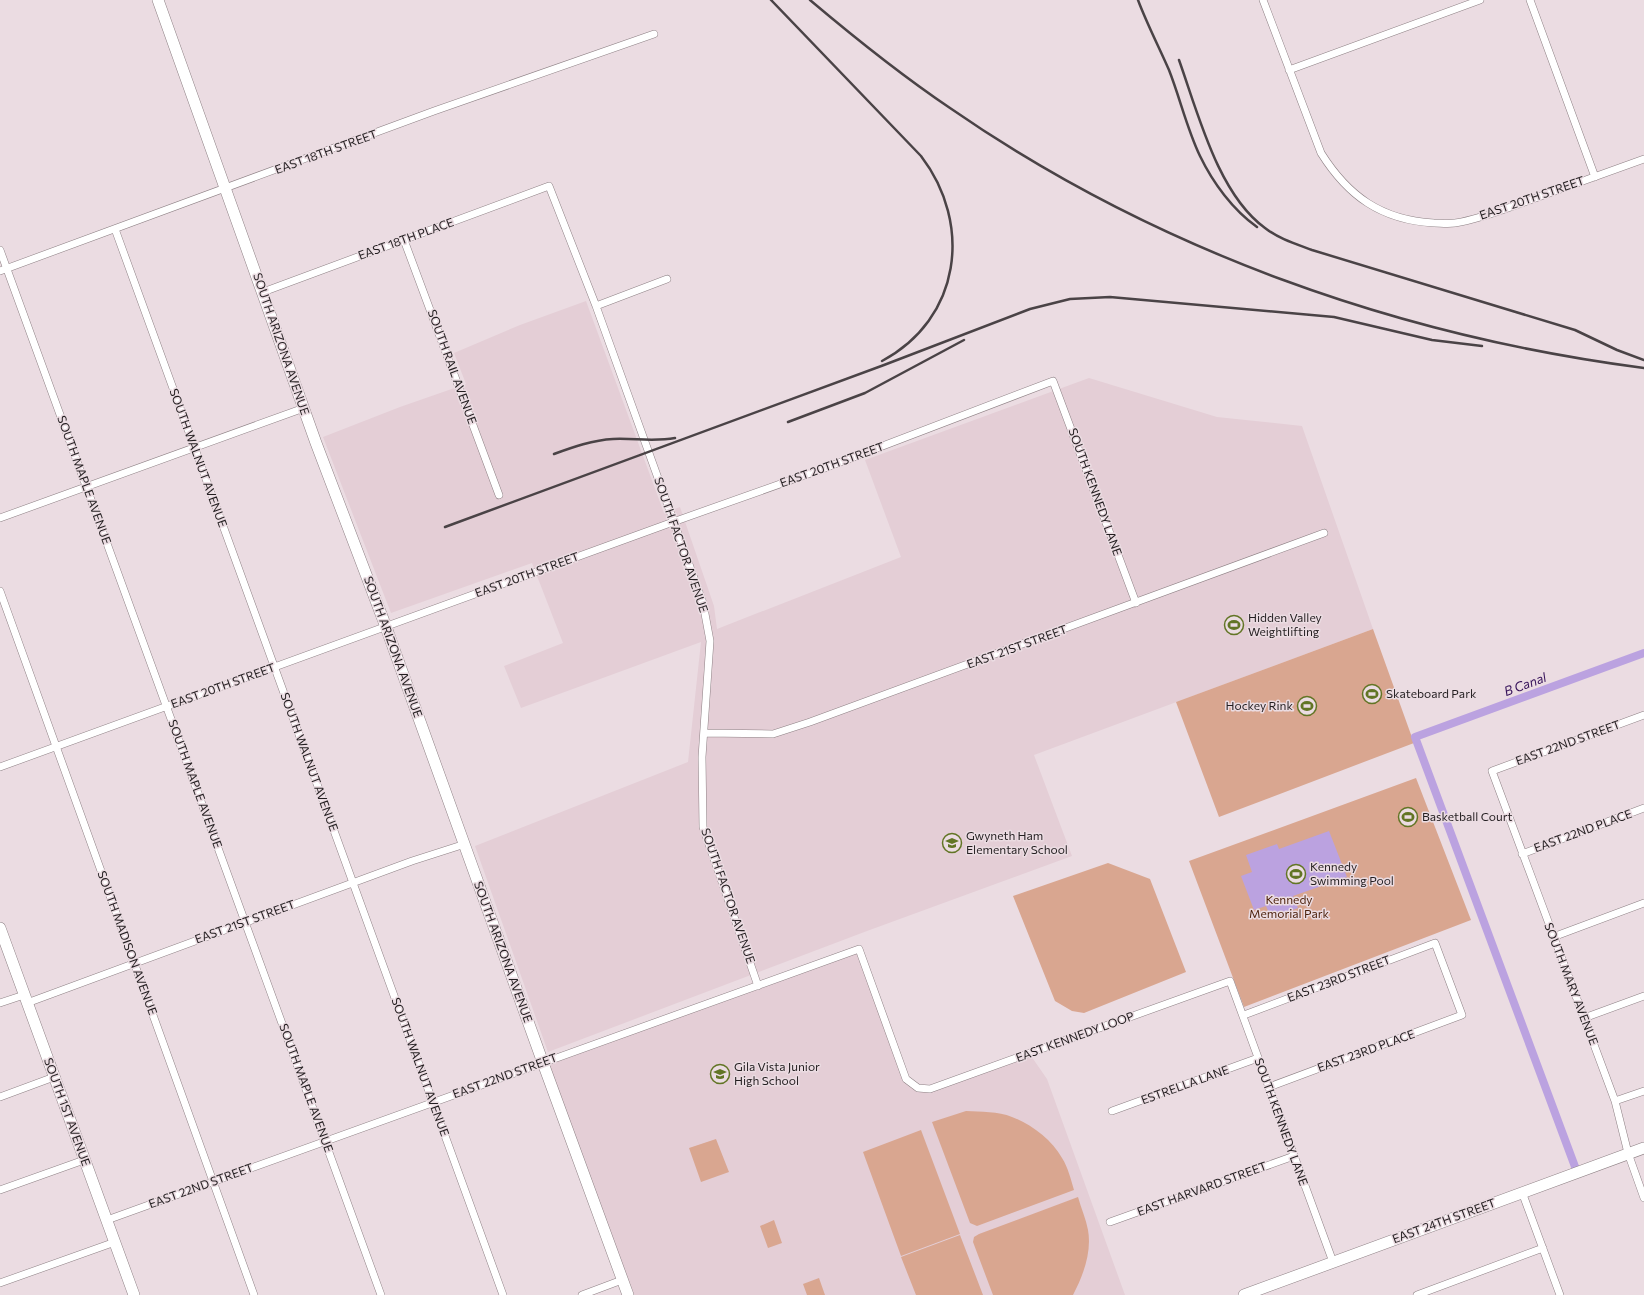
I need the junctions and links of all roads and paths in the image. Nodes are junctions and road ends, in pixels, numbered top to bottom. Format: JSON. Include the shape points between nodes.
{"nodes":[{"id":1,"x":158,"y":0,"type":"edge"},
{"id":2,"x":1264,"y":0,"type":"edge"},
{"id":3,"x":1480,"y":0,"type":"edge"},
{"id":4,"x":1530,"y":0,"type":"edge"},
{"id":5,"x":654,"y":34,"type":"dead end"},
{"id":6,"x":1289,"y":70,"type":"junction"},
{"id":7,"x":1644,"y":159,"type":"edge"},
{"id":8,"x":1595,"y":177,"type":"junction"},
{"id":9,"x":549,"y":186,"type":"joint"},
{"id":10,"x":225,"y":189,"type":"junction"},
{"id":11,"x":115,"y":229,"type":"junction"},
{"id":12,"x":404,"y":240,"type":"junction"},
{"id":13,"x":0,"y":250,"type":"edge"},
{"id":14,"x":3,"y":270,"type":"edge"},
{"id":15,"x":667,"y":279,"type":"dead end"},
{"id":16,"x":263,"y":292,"type":"junction"},
{"id":17,"x":596,"y":306,"type":"junction"},
{"id":18,"x":1054,"y":381,"type":"joint"},
{"id":19,"x":304,"y":408,"type":"junction"},
{"id":20,"x":195,"y":447,"type":"junction"},
{"id":21,"x":86,"y":486,"type":"junction"},
{"id":22,"x":499,"y":495,"type":"dead end"},
{"id":23,"x":0,"y":518,"type":"edge"},
{"id":24,"x":673,"y":522,"type":"junction"},
{"id":25,"x":1324,"y":533,"type":"dead end"},
{"id":26,"x":0,"y":591,"type":"edge"},
{"id":27,"x":1136,"y":603,"type":"junction"},
{"id":28,"x":386,"y":627,"type":"junction"},
{"id":29,"x":275,"y":667,"type":"junction"},
{"id":30,"x":166,"y":706,"type":"junction"},
{"id":31,"x":1644,"y":715,"type":"edge"},
{"id":32,"x":704,"y":733,"type":"junction"},
{"id":33,"x":56,"y":746,"type":"junction"},
{"id":34,"x":0,"y":767,"type":"edge"},
{"id":35,"x":1492,"y":771,"type":"joint"},
{"id":36,"x":1644,"y":808,"type":"edge"},
{"id":37,"x":465,"y":844,"type":"junction"},
{"id":38,"x":1522,"y":854,"type":"junction"},
{"id":39,"x":353,"y":883,"type":"junction"},
{"id":40,"x":1644,"y":904,"type":"edge"},
{"id":41,"x":245,"y":922,"type":"junction"},
{"id":42,"x":0,"y":928,"type":"edge"},
{"id":43,"x":1553,"y":937,"type":"junction"},
{"id":44,"x":134,"y":963,"type":"junction"},
{"id":45,"x":1230,"y":981,"type":"joint"},
{"id":46,"x":758,"y":986,"type":"junction"},
{"id":47,"x":1644,"y":996,"type":"edge"},
{"id":48,"x":26,"y":999,"type":"junction"},
{"id":49,"x":0,"y":1003,"type":"edge"},
{"id":50,"x":1462,"y":1015,"type":"joint"},
{"id":51,"x":1244,"y":1016,"type":"junction"},
{"id":52,"x":1584,"y":1018,"type":"junction"},
{"id":53,"x":1258,"y":1058,"type":"junction"},
{"id":54,"x":543,"y":1063,"type":"junction"},
{"id":55,"x":54,"y":1077,"type":"junction"},
{"id":56,"x":1269,"y":1086,"type":"junction"},
{"id":57,"x":918,"y":1088,"type":"joint"},
{"id":58,"x":1644,"y":1090,"type":"edge"},
{"id":59,"x":0,"y":1097,"type":"edge"},
{"id":60,"x":1615,"y":1101,"type":"junction"},
{"id":61,"x":434,"y":1102,"type":"junction"},
{"id":62,"x":1112,"y":1111,"type":"dead end"},
{"id":63,"x":326,"y":1141,"type":"junction"},
{"id":64,"x":1644,"y":1148,"type":"edge"},
{"id":65,"x":1628,"y":1153,"type":"junction"},
{"id":66,"x":1294,"y":1156,"type":"junction"},
{"id":67,"x":84,"y":1160,"type":"junction"},
{"id":68,"x":213,"y":1182,"type":"junction"},
{"id":69,"x":0,"y":1190,"type":"edge"},
{"id":70,"x":1522,"y":1192,"type":"junction"},
{"id":71,"x":1644,"y":1198,"type":"edge"},
{"id":72,"x":107,"y":1220,"type":"junction"},
{"id":73,"x":1110,"y":1222,"type":"dead end"},
{"id":74,"x":115,"y":1242,"type":"junction"},
{"id":75,"x":1543,"y":1248,"type":"junction"},
{"id":76,"x":1333,"y":1262,"type":"junction"},
{"id":77,"x":622,"y":1280,"type":"junction"},
{"id":78,"x":0,"y":1283,"type":"edge"},
{"id":79,"x":134,"y":1295,"type":"edge"},
{"id":80,"x":254,"y":1295,"type":"edge"},
{"id":81,"x":382,"y":1295,"type":"edge"},
{"id":82,"x":503,"y":1295,"type":"edge"},
{"id":83,"x":582,"y":1295,"type":"edge"},
{"id":84,"x":628,"y":1295,"type":"edge"},
{"id":85,"x":1244,"y":1295,"type":"edge"},
{"id":86,"x":1417,"y":1295,"type":"edge"},
{"id":87,"x":1560,"y":1295,"type":"edge"}],
"edges":[{"from":1,"to":10,"type":"street","name":"SOUTH ARIZONA AVENUE"},
{"from":2,"to":6,"type":"street","name":"EAST 20TH STREET"},
{"from":3,"to":6,"type":"street"},
{"from":4,"to":8,"type":"street"},
{"from":5,"to":10,"type":"street","name":"EAST 18TH STREET","via":[[434,111]]},
{"from":6,"to":8,"type":"street","name":"EAST 20TH STREET","via":[[1321,153],[1333,172],[1370,206],[1393,215],[1417,222],[1454,223]]},
{"from":7,"to":8,"type":"street","name":"EAST 20TH STREET"},
{"from":9,"to":12,"type":"street","name":"EAST 18TH PLACE"},
{"from":9,"to":17,"type":"street","name":"SOUTH FACTOR AVENUE"},
{"from":10,"to":11,"type":"street","name":"EAST 18TH STREET"},
{"from":10,"to":16,"type":"street","name":"SOUTH ARIZONA AVENUE"},
{"from":11,"to":14,"type":"street","name":"EAST 18TH STREET"},
{"from":11,"to":20,"type":"street","name":"SOUTH WALNUT AVENUE"},
{"from":12,"to":16,"type":"street","name":"EAST 18TH PLACE"},
{"from":12,"to":22,"type":"street","name":"SOUTH RAIL AVENUE"},
{"from":13,"to":14,"type":"street","name":"SOUTH MAPLE AVENUE"},
{"from":14,"to":21,"type":"street","name":"SOUTH MAPLE AVENUE"},
{"from":15,"to":17,"type":"street"},
{"from":16,"to":19,"type":"street","name":"SOUTH ARIZONA AVENUE"},
{"from":17,"to":24,"type":"street","name":"SOUTH FACTOR AVENUE"},
{"from":18,"to":24,"type":"street","name":"EAST 20TH STREET"},
{"from":18,"to":27,"type":"street","name":"SOUTH KENNEDY LANE"},
{"from":19,"to":20,"type":"street"},
{"from":19,"to":28,"type":"street","name":"SOUTH ARIZONA AVENUE"},
{"from":20,"to":21,"type":"street"},
{"from":20,"to":29,"type":"street","name":"SOUTH WALNUT AVENUE"},
{"from":21,"to":23,"type":"street"},
{"from":21,"to":30,"type":"street","name":"SOUTH MAPLE AVENUE"},
{"from":24,"to":28,"type":"street","name":"EAST 20TH STREET"},
{"from":24,"to":32,"type":"street","name":"SOUTH FACTOR AVENUE","via":[[704,603],[710,641]]},
{"from":25,"to":27,"type":"street","name":"EAST 21ST STREET"},
{"from":26,"to":33,"type":"street","name":"SOUTH MADISON AVENUE"},
{"from":27,"to":32,"type":"street","name":"EAST 21ST STREET","via":[[774,734]]},
{"from":28,"to":29,"type":"street","name":"EAST 20TH STREET"},
{"from":28,"to":37,"type":"street","name":"SOUTH ARIZONA AVENUE"},
{"from":29,"to":30,"type":"street","name":"EAST 20TH STREET"},
{"from":29,"to":39,"type":"street","name":"SOUTH WALNUT AVENUE"},
{"from":30,"to":33,"type":"street","name":"EAST 20TH STREET"},
{"from":30,"to":41,"type":"street","name":"SOUTH MAPLE AVENUE"},
{"from":31,"to":35,"type":"street","name":"EAST 22ND STREET"},
{"from":32,"to":46,"type":"street","name":"SOUTH FACTOR AVENUE","via":[[703,827]]},
{"from":33,"to":34,"type":"street","name":"EAST 20TH STREET"},
{"from":33,"to":44,"type":"street","name":"SOUTH MADISON AVENUE"},
{"from":35,"to":38,"type":"street","name":"SOUTH MARY AVENUE"},
{"from":36,"to":38,"type":"street","name":"EAST 22ND PLACE"},
{"from":37,"to":39,"type":"street","name":"EAST 21ST STREET"},
{"from":37,"to":54,"type":"street","name":"SOUTH ARIZONA AVENUE"},
{"from":38,"to":43,"type":"street","name":"SOUTH MARY AVENUE"},
{"from":39,"to":41,"type":"street","name":"EAST 21ST STREET"},
{"from":39,"to":61,"type":"street","name":"SOUTH WALNUT AVENUE"},
{"from":40,"to":43,"type":"street"},
{"from":41,"to":44,"type":"street","name":"EAST 21ST STREET"},
{"from":41,"to":63,"type":"street","name":"SOUTH MAPLE AVENUE"},
{"from":42,"to":48,"type":"street","name":"SOUTH 1ST AVENUE"},
{"from":43,"to":52,"type":"street","name":"SOUTH MARY AVENUE"},
{"from":44,"to":48,"type":"street","name":"EAST 21ST STREET"},
{"from":44,"to":68,"type":"street","name":"SOUTH MADISON AVENUE"},
{"from":45,"to":51,"type":"street","name":"SOUTH KENNEDY LANE"},
{"from":45,"to":57,"type":"street","name":"EAST KENNEDY LOOP","via":[[930,1088]]},
{"from":46,"to":54,"type":"street","name":"EAST 22ND STREET"},
{"from":46,"to":57,"type":"street","name":"EAST 22ND STREET","via":[[859,949],[906,1079]]},
{"from":47,"to":52,"type":"street"},
{"from":48,"to":49,"type":"street","name":"EAST 21ST STREET"},
{"from":48,"to":55,"type":"street","name":"SOUTH 1ST AVENUE"},
{"from":50,"to":51,"type":"street","name":"EAST 23RD STREET","via":[[1435,943]]},
{"from":50,"to":56,"type":"street","name":"EAST 23RD PLACE"},
{"from":51,"to":53,"type":"street","name":"SOUTH KENNEDY LANE"},
{"from":52,"to":60,"type":"street","name":"SOUTH MARY AVENUE"},
{"from":53,"to":56,"type":"street","name":"SOUTH KENNEDY LANE"},
{"from":53,"to":62,"type":"street","name":"ESTRELLA LANE"},
{"from":54,"to":61,"type":"street","name":"EAST 22ND STREET"},
{"from":54,"to":77,"type":"street","name":"SOUTH ARIZONA AVENUE"},
{"from":55,"to":59,"type":"street"},
{"from":55,"to":67,"type":"street","name":"SOUTH 1ST AVENUE"},
{"from":56,"to":66,"type":"street","name":"SOUTH KENNEDY LANE"},
{"from":58,"to":60,"type":"street"},
{"from":60,"to":65,"type":"street","name":"SOUTH MARY AVENUE"},
{"from":61,"to":63,"type":"street","name":"EAST 22ND STREET"},
{"from":61,"to":82,"type":"street","name":"SOUTH WALNUT AVENUE"},
{"from":63,"to":68,"type":"street","name":"EAST 22ND STREET"},
{"from":63,"to":81,"type":"street","name":"SOUTH MAPLE AVENUE"},
{"from":64,"to":65,"type":"street","name":"EAST 24TH STREET"},
{"from":65,"to":70,"type":"street","name":"EAST 24TH STREET"},
{"from":65,"to":71,"type":"street","name":"SOUTH MARY AVENUE"},
{"from":66,"to":73,"type":"street","name":"EAST HARVARD STREET"},
{"from":66,"to":76,"type":"street","name":"SOUTH KENNEDY LANE"},
{"from":67,"to":69,"type":"street"},
{"from":67,"to":72,"type":"street","name":"SOUTH 1ST AVENUE"},
{"from":68,"to":72,"type":"street","name":"EAST 22ND STREET"},
{"from":68,"to":80,"type":"street","name":"SOUTH MADISON AVENUE"},
{"from":70,"to":75,"type":"street"},
{"from":70,"to":76,"type":"street","name":"EAST 24TH STREET"},
{"from":72,"to":74,"type":"street","name":"SOUTH 1ST AVENUE"},
{"from":74,"to":78,"type":"street"},
{"from":74,"to":79,"type":"street","name":"SOUTH 1ST AVENUE"},
{"from":75,"to":86,"type":"street"},
{"from":75,"to":87,"type":"street"},
{"from":76,"to":85,"type":"street","name":"EAST 24TH STREET"},
{"from":77,"to":83,"type":"street"},
{"from":77,"to":84,"type":"street","name":"SOUTH ARIZONA AVENUE"}]}
